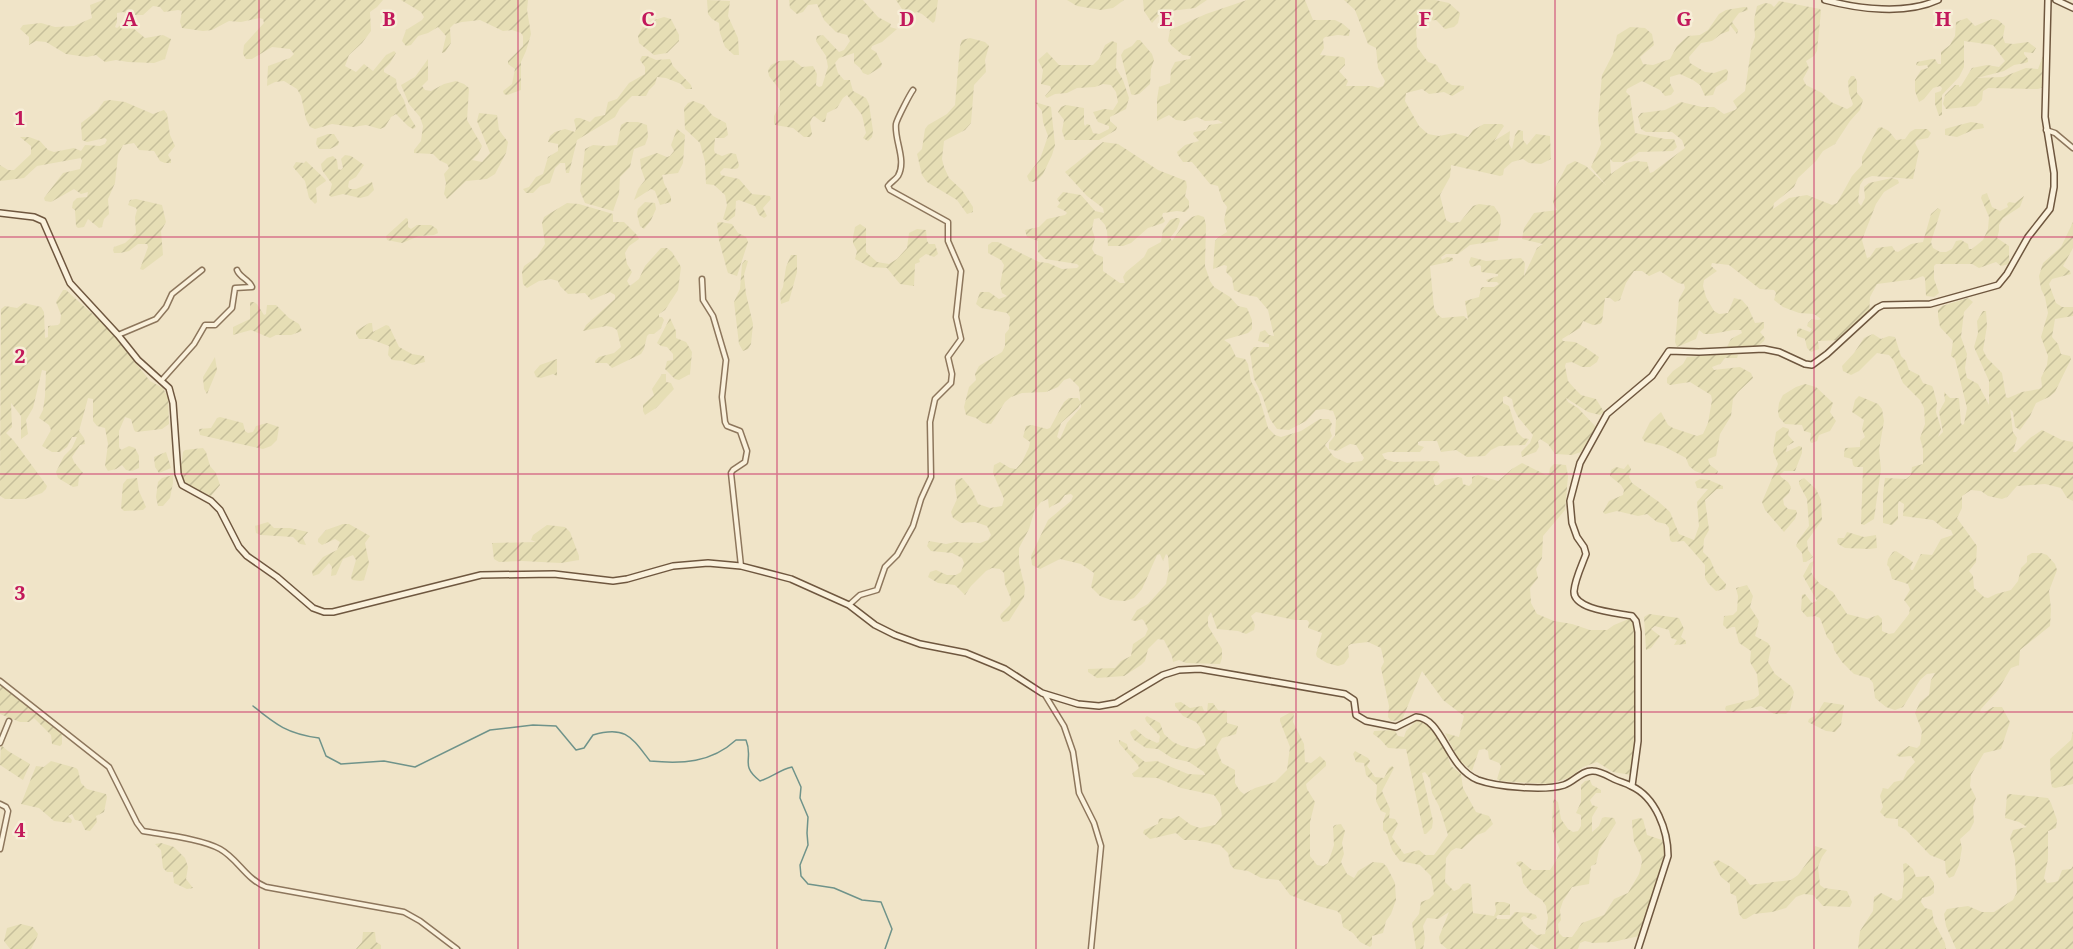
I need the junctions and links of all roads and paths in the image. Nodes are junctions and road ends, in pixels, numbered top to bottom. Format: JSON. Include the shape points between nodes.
{"nodes":[{"id":1,"x":1825,"y":0,"type":"edge"},
{"id":2,"x":1938,"y":0,"type":"edge"},
{"id":3,"x":2048,"y":0,"type":"edge"},
{"id":4,"x":2056,"y":0,"type":"edge"},
{"id":5,"x":2073,"y":8,"type":"edge"},
{"id":6,"x":913,"y":90,"type":"dead end"},
{"id":7,"x":2046,"y":129,"type":"junction"},
{"id":8,"x":2073,"y":148,"type":"edge"},
{"id":9,"x":0,"y":213,"type":"edge"},
{"id":10,"x":202,"y":270,"type":"dead end"},
{"id":11,"x":237,"y":270,"type":"dead end"},
{"id":12,"x":702,"y":279,"type":"dead end"},
{"id":13,"x":118,"y":335,"type":"junction"},
{"id":14,"x":161,"y":381,"type":"junction"},
{"id":15,"x":741,"y":566,"type":"junction"},
{"id":16,"x":849,"y":605,"type":"junction"},
{"id":17,"x":0,"y":681,"type":"edge"},
{"id":18,"x":1044,"y":693,"type":"junction"},
{"id":19,"x":9,"y":721,"type":"dead end"},
{"id":20,"x":0,"y":743,"type":"edge"},
{"id":21,"x":1632,"y":786,"type":"junction"},
{"id":22,"x":0,"y":804,"type":"edge"},
{"id":23,"x":0,"y":849,"type":"edge"},
{"id":24,"x":457,"y":949,"type":"edge"},
{"id":25,"x":1091,"y":949,"type":"edge"},
{"id":26,"x":1638,"y":949,"type":"edge"}],
"edges":[{"from":1,"to":2,"type":"street","via":[[1883,9],[1919,7]]},
{"from":3,"to":7,"type":"street"},
{"from":4,"to":5,"type":"street"},
{"from":6,"to":16,"type":"street","via":[[896,123],[900,169],[888,186],[948,222],[948,241],[961,271],[956,317],[961,339],[948,357],[951,383],[934,402],[930,427],[932,477],[916,520],[897,555],[885,567],[876,590],[860,595]]},
{"from":7,"to":8,"type":"street"},
{"from":7,"to":21,"type":"street","via":[[2054,173],[2050,209],[1998,285],[1930,304],[1883,305],[1812,365],[1764,349],[1669,351],[1652,376],[1607,414],[1580,463],[1570,501],[1576,537],[1586,554],[1574,593],[1576,600],[1587,606],[1632,616],[1637,623],[1638,741]]},
{"from":9,"to":13,"type":"street","via":[[43,221],[70,283]]},
{"from":10,"to":13,"type":"street","via":[[172,294],[156,319]]},
{"from":11,"to":14,"type":"street","via":[[252,287],[235,288],[233,306],[215,325],[204,326],[194,344]]},
{"from":12,"to":15,"type":"street","via":[[703,300],[726,360],[724,422],[740,431],[747,451],[745,462],[731,473]]},
{"from":13,"to":14,"type":"street"},
{"from":14,"to":15,"type":"street","via":[[172,396],[182,485],[217,506],[247,556],[321,611],[333,612],[481,575],[554,574],[613,581],[693,563]]},
{"from":15,"to":16,"type":"street","via":[[791,579]]},
{"from":16,"to":18,"type":"street","via":[[875,625],[920,644],[966,653],[1005,669]]},
{"from":17,"to":24,"type":"street","via":[[109,767],[143,831],[222,850],[251,879],[266,887],[404,912]]},
{"from":18,"to":21,"type":"street","via":[[1078,704],[1116,704],[1163,675],[1200,669],[1346,694],[1353,700],[1358,717],[1385,725],[1400,726],[1423,717],[1431,722],[1459,766],[1487,783],[1549,788],[1571,783],[1594,771]]},
{"from":18,"to":25,"type":"street","via":[[1064,726],[1079,793],[1101,846]]},
{"from":19,"to":20,"type":"street"},
{"from":21,"to":26,"type":"street","via":[[1659,815],[1668,853]]},
{"from":22,"to":23,"type":"street","via":[[8,811]]}]}
